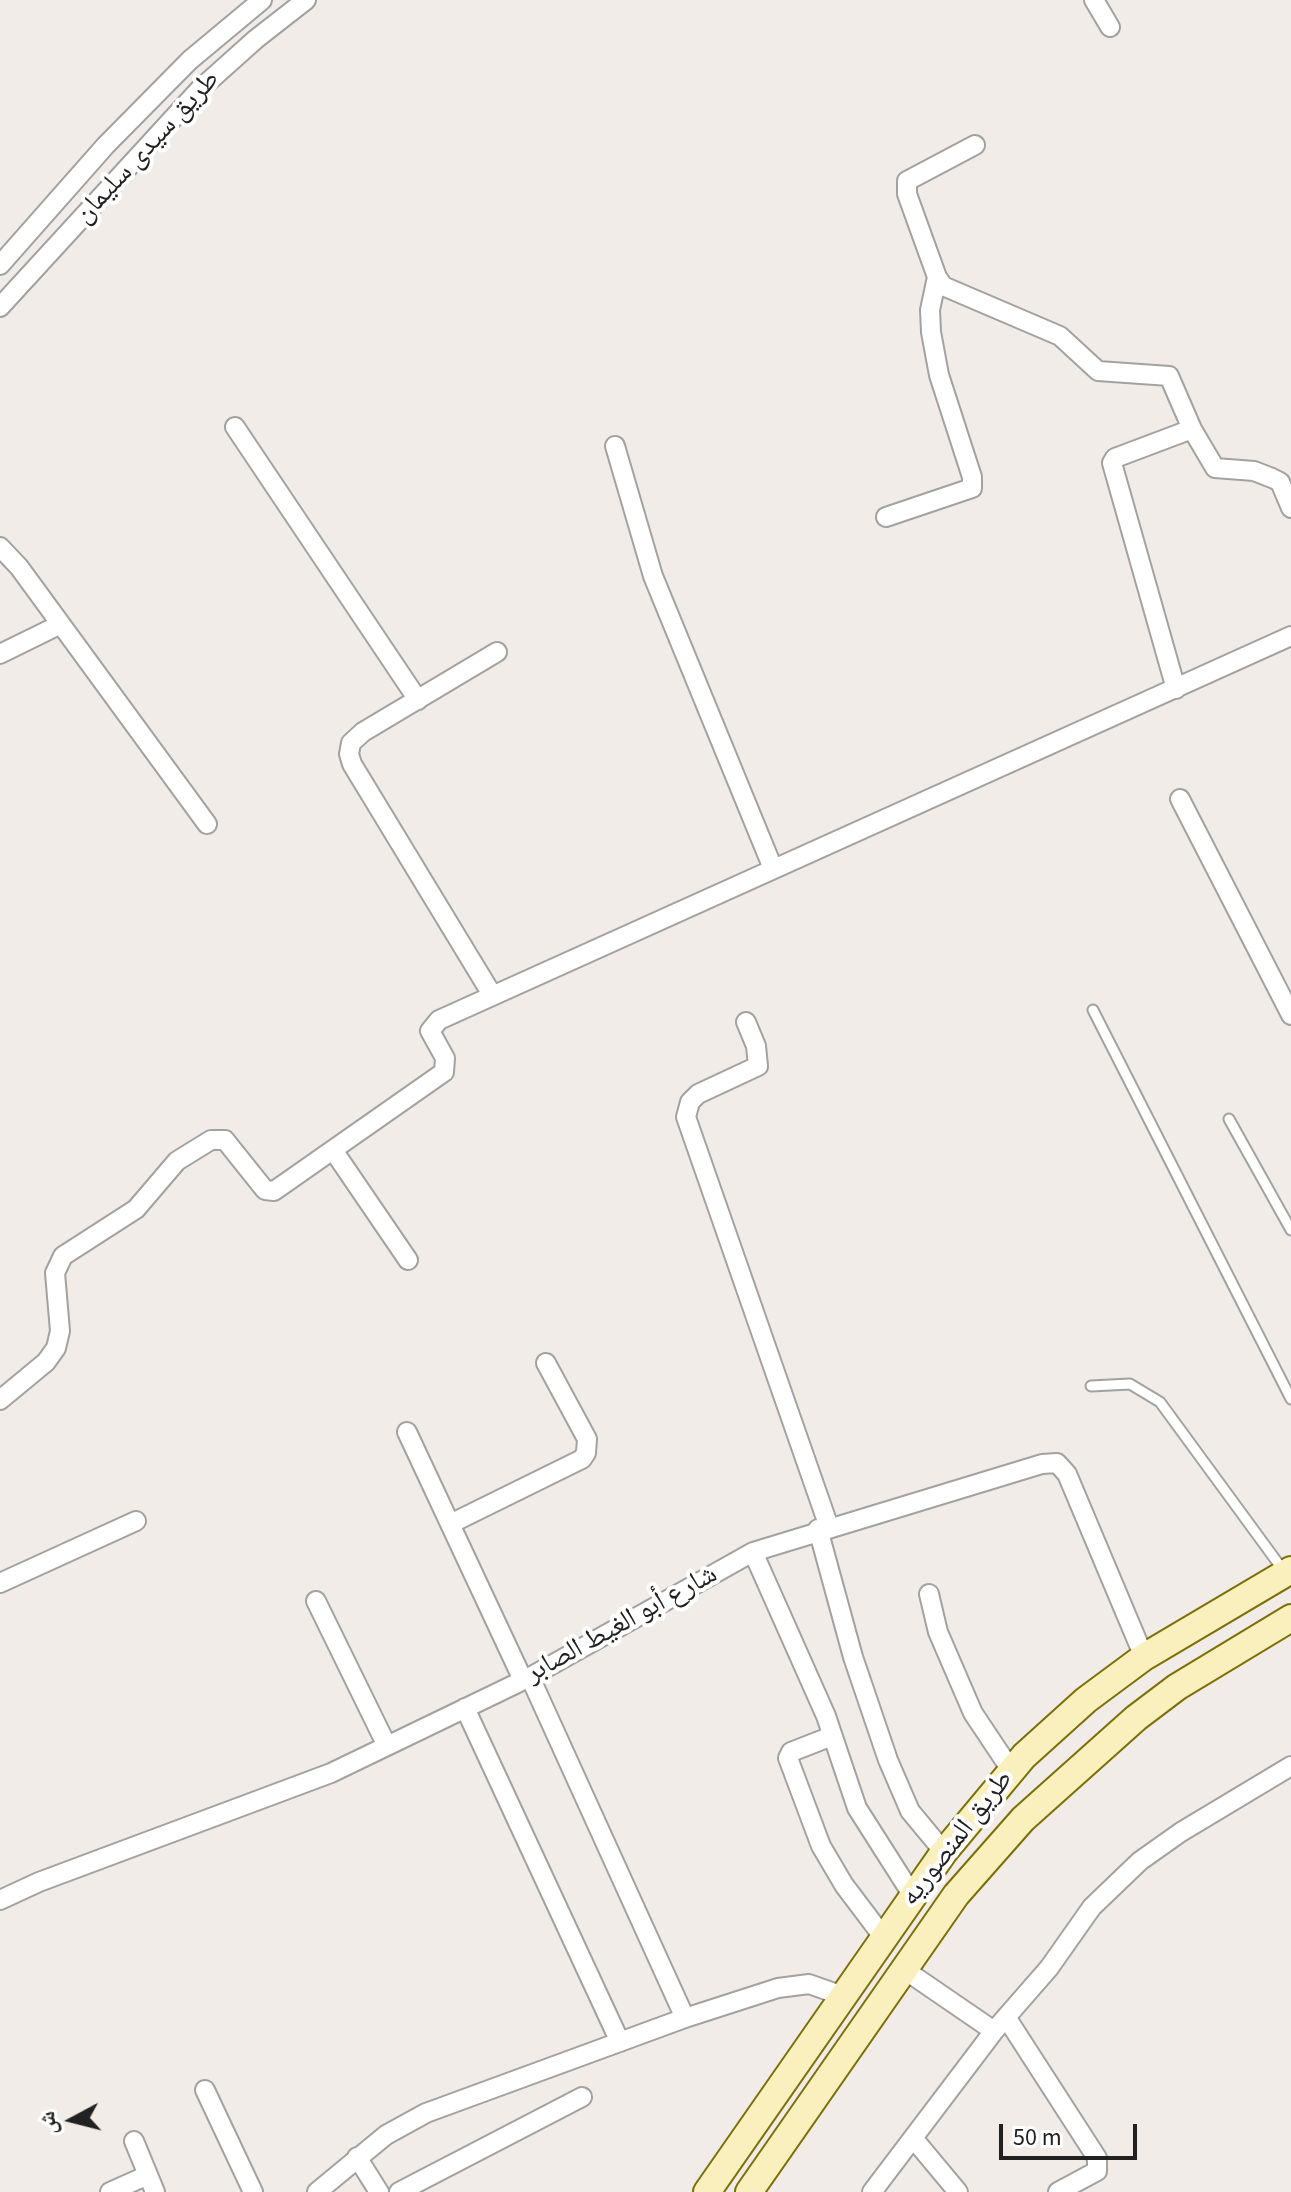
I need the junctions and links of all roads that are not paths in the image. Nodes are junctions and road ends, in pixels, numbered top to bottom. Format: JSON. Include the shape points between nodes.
{"nodes":[{"id":1,"x":262,"y":0,"type":"edge"},
{"id":2,"x":306,"y":0,"type":"edge"},
{"id":3,"x":1094,"y":0,"type":"edge"},
{"id":4,"x":1110,"y":27,"type":"dead end"},
{"id":5,"x":975,"y":145,"type":"dead end"},
{"id":6,"x":0,"y":265,"type":"edge"},
{"id":7,"x":937,"y":277,"type":"junction"},
{"id":8,"x":0,"y":307,"type":"edge"},
{"id":9,"x":235,"y":427,"type":"dead end"},
{"id":10,"x":1192,"y":429,"type":"junction"},
{"id":11,"x":615,"y":446,"type":"dead end"},
{"id":12,"x":1291,"y":508,"type":"edge"},
{"id":13,"x":886,"y":517,"type":"dead end"},
{"id":14,"x":0,"y":547,"type":"edge"},
{"id":15,"x":59,"y":625,"type":"junction"},
{"id":16,"x":1291,"y":636,"type":"edge"},
{"id":17,"x":497,"y":652,"type":"dead end"},
{"id":18,"x":0,"y":654,"type":"edge"},
{"id":19,"x":1176,"y":689,"type":"junction"},
{"id":20,"x":418,"y":700,"type":"junction"},
{"id":21,"x":1180,"y":799,"type":"dead end"},
{"id":22,"x":207,"y":824,"type":"dead end"},
{"id":23,"x":772,"y":866,"type":"junction"},
{"id":24,"x":491,"y":993,"type":"junction"},
{"id":25,"x":1093,"y":1010,"type":"dead end"},
{"id":26,"x":1291,"y":1015,"type":"edge"},
{"id":27,"x":746,"y":1022,"type":"dead end"},
{"id":28,"x":1229,"y":1119,"type":"dead end"},
{"id":29,"x":333,"y":1150,"type":"junction"},
{"id":30,"x":1291,"y":1230,"type":"edge"},
{"id":31,"x":408,"y":1260,"type":"dead end"},
{"id":32,"x":546,"y":1363,"type":"dead end"},
{"id":33,"x":1091,"y":1386,"type":"dead end"},
{"id":34,"x":1291,"y":1399,"type":"edge"},
{"id":35,"x":0,"y":1400,"type":"edge"},
{"id":36,"x":407,"y":1432,"type":"dead end"},
{"id":37,"x":136,"y":1521,"type":"dead end"},
{"id":38,"x":450,"y":1524,"type":"junction"},
{"id":39,"x":823,"y":1528,"type":"junction"},
{"id":40,"x":753,"y":1552,"type":"junction"},
{"id":41,"x":1288,"y":1571,"type":"edge"},
{"id":42,"x":0,"y":1583,"type":"edge"},
{"id":43,"x":929,"y":1594,"type":"dead end"},
{"id":44,"x":316,"y":1601,"type":"dead end"},
{"id":45,"x":1216,"y":1613,"type":"junction"},
{"id":46,"x":1291,"y":1618,"type":"edge"},
{"id":47,"x":1237,"y":1650,"type":"junction"},
{"id":48,"x":1144,"y":1657,"type":"junction"},
{"id":49,"x":526,"y":1679,"type":"junction"},
{"id":50,"x":465,"y":1708,"type":"junction"},
{"id":51,"x":832,"y":1736,"type":"junction"},
{"id":52,"x":386,"y":1744,"type":"junction"},
{"id":53,"x":1011,"y":1770,"type":"junction"},
{"id":54,"x":1288,"y":1775,"type":"edge"},
{"id":55,"x":944,"y":1852,"type":"junction"},
{"id":56,"x":913,"y":1896,"type":"junction"},
{"id":57,"x":0,"y":1900,"type":"edge"},
{"id":58,"x":884,"y":1938,"type":"junction"},
{"id":59,"x":911,"y":1974,"type":"junction"},
{"id":60,"x":843,"y":1996,"type":"junction"},
{"id":61,"x":685,"y":2018,"type":"junction"},
{"id":62,"x":1000,"y":2024,"type":"junction"},
{"id":63,"x":620,"y":2042,"type":"junction"},
{"id":64,"x":205,"y":2090,"type":"dead end"},
{"id":65,"x":582,"y":2097,"type":"dead end"},
{"id":66,"x":913,"y":2138,"type":"junction"},
{"id":67,"x":134,"y":2141,"type":"dead end"},
{"id":68,"x":357,"y":2157,"type":"junction"},
{"id":69,"x":152,"y":2183,"type":"edge"},
{"id":70,"x":110,"y":2192,"type":"edge"},
{"id":71,"x":253,"y":2192,"type":"edge"},
{"id":72,"x":317,"y":2192,"type":"edge"},
{"id":73,"x":379,"y":2192,"type":"edge"},
{"id":74,"x":399,"y":2192,"type":"edge"},
{"id":75,"x":707,"y":2192,"type":"edge"},
{"id":76,"x":749,"y":2192,"type":"edge"},
{"id":77,"x":872,"y":2192,"type":"edge"},
{"id":78,"x":958,"y":2192,"type":"edge"},
{"id":79,"x":1058,"y":2192,"type":"edge"}],
"edges":[{"from":1,"to":6,"type":"street","name":"طريق سيدى سليمان","via":[[190,60],[116,134]]},
{"from":2,"to":8,"type":"street","name":"طريق سيدى سليمان","via":[[199,90]]},
{"from":3,"to":4,"type":"street"},
{"from":5,"to":7,"type":"street","via":[[907,181]]},
{"from":7,"to":10,"type":"street","via":[[952,290],[1060,336],[1098,371],[1169,376]]},
{"from":7,"to":13,"type":"street","via":[[931,332],[972,488]]},
{"from":9,"to":20,"type":"street"},
{"from":10,"to":12,"type":"street","via":[[1215,468],[1254,471],[1280,482]]},
{"from":10,"to":19,"type":"street","via":[[1112,463]]},
{"from":11,"to":23,"type":"street","via":[[653,576]]},
{"from":14,"to":15,"type":"street"},
{"from":15,"to":18,"type":"street"},
{"from":15,"to":22,"type":"street"},
{"from":16,"to":19,"type":"street"},
{"from":17,"to":20,"type":"street"},
{"from":19,"to":23,"type":"street"},
{"from":20,"to":24,"type":"street","via":[[363,732],[351,743],[349,754]]},
{"from":21,"to":26,"type":"street"},
{"from":23,"to":24,"type":"street"},
{"from":24,"to":29,"type":"street","via":[[433,1024],[432,1038],[446,1065],[439,1077]]},
{"from":25,"to":34,"type":"lane"},
{"from":27,"to":39,"type":"street","via":[[758,1066],[698,1094],[686,1117]]},
{"from":28,"to":30,"type":"lane"},
{"from":29,"to":31,"type":"street"},
{"from":29,"to":35,"type":"street","via":[[269,1192],[225,1140],[211,1140],[177,1161],[136,1209],[63,1256],[55,1273],[60,1331],[56,1348]]},
{"from":32,"to":38,"type":"street","via":[[587,1439],[586,1453]]},
{"from":33,"to":41,"type":"lane","via":[[1130,1384],[1160,1402]]},
{"from":36,"to":38,"type":"street"},
{"from":37,"to":42,"type":"street"},
{"from":38,"to":49,"type":"street"},
{"from":39,"to":40,"type":"street","name":"شارع أبو الغيط الصابر"},
{"from":39,"to":48,"type":"street","name":"شارع أبو الغيط الصابر","via":[[1057,1463],[1067,1474]]},
{"from":39,"to":55,"type":"street","via":[[853,1657],[888,1760],[910,1811]]},
{"from":40,"to":49,"type":"street","name":"شارع أبو الغيط الصابر"},
{"from":40,"to":51,"type":"street"},
{"from":41,"to":45,"type":"main road","name":"طريق المنصوريه"},
{"from":43,"to":53,"type":"street","via":[[938,1632],[973,1713]]},
{"from":44,"to":52,"type":"street"},
{"from":45,"to":47,"type":"main road"},
{"from":45,"to":48,"type":"main road","name":"طريق المنصوريه"},
{"from":46,"to":47,"type":"main road","name":"طريق المنصوريه"},
{"from":47,"to":59,"type":"main road","name":"طريق المنصوريه","via":[[1136,1718],[1059,1784],[956,1895]]},
{"from":48,"to":53,"type":"main road","name":"طريق المنصوريه","via":[[1086,1700]]},
{"from":49,"to":50,"type":"street","name":"شارع أبو الغيط الصابر"},
{"from":49,"to":61,"type":"street"},
{"from":50,"to":52,"type":"street","name":"شارع أبو الغيط الصابر"},
{"from":50,"to":63,"type":"street"},
{"from":51,"to":56,"type":"street","via":[[857,1808]]},
{"from":51,"to":58,"type":"street","via":[[791,1752],[788,1758],[821,1846]]},
{"from":52,"to":57,"type":"street","name":"شارع أبو الغيط الصابر","via":[[311,1782]]},
{"from":53,"to":55,"type":"main road","name":"طريق المنصوريه"},
{"from":54,"to":62,"type":"street","via":[[1181,1832],[1140,1861],[1092,1907]]},
{"from":55,"to":56,"type":"main road","name":"طريق المنصوريه"},
{"from":56,"to":58,"type":"main road","name":"طريق المنصوريه"},
{"from":58,"to":60,"type":"main road","name":"طريق المنصوريه"},
{"from":59,"to":62,"type":"street","via":[[960,2008]]},
{"from":59,"to":76,"type":"main road","name":"طريق المنصوريه"},
{"from":60,"to":61,"type":"street","via":[[793,1984]]},
{"from":60,"to":75,"type":"main road","name":"طريق المنصوريه"},
{"from":61,"to":63,"type":"street"},
{"from":62,"to":66,"type":"street"},
{"from":62,"to":79,"type":"street","via":[[1097,2158],[1097,2171]]},
{"from":63,"to":68,"type":"street","via":[[426,2113]]},
{"from":64,"to":71,"type":"street"},
{"from":65,"to":74,"type":"street"},
{"from":66,"to":77,"type":"street"},
{"from":66,"to":78,"type":"street"},
{"from":67,"to":69,"type":"street"},
{"from":68,"to":72,"type":"street"},
{"from":68,"to":73,"type":"street"},
{"from":69,"to":70,"type":"street"}]}
